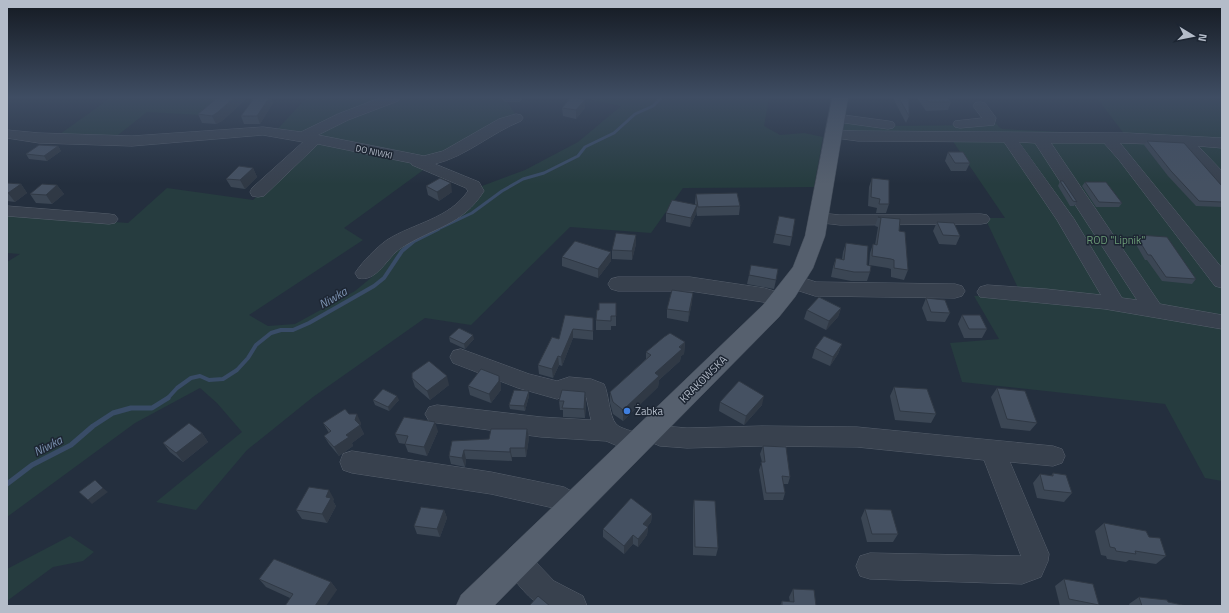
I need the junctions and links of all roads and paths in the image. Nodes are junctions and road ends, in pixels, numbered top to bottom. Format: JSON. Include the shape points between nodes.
{"nodes":[{"id":1,"x":328,"y":127,"type":"edge"},
{"id":2,"x":497,"y":127,"type":"edge"},
{"id":3,"x":834,"y":127,"type":"edge"},
{"id":4,"x":847,"y":127,"type":"edge"},
{"id":5,"x":7,"y":134,"type":"edge"},
{"id":6,"x":1014,"y":137,"type":"junction"},
{"id":7,"x":309,"y":138,"type":"junction"},
{"id":8,"x":1040,"y":138,"type":"junction"},
{"id":9,"x":1108,"y":139,"type":"junction"},
{"id":10,"x":1184,"y":140,"type":"junction"},
{"id":11,"x":1222,"y":143,"type":"edge"},
{"id":12,"x":414,"y":160,"type":"junction"},
{"id":13,"x":1222,"y":181,"type":"edge"},
{"id":14,"x":258,"y":192,"type":"dead end"},
{"id":15,"x":7,"y":211,"type":"edge"},
{"id":16,"x":820,"y":218,"type":"junction"},
{"id":17,"x":109,"y":219,"type":"dead end"},
{"id":18,"x":981,"y":219,"type":"dead end"},
{"id":19,"x":365,"y":273,"type":"dead end"},
{"id":20,"x":1222,"y":281,"type":"edge"},
{"id":21,"x":618,"y":284,"type":"dead end"},
{"id":22,"x":788,"y":291,"type":"junction"},
{"id":23,"x":955,"y":291,"type":"dead end"},
{"id":24,"x":987,"y":292,"type":"dead end"},
{"id":25,"x":1116,"y":304,"type":"junction"},
{"id":26,"x":1154,"y":310,"type":"junction"},
{"id":27,"x":1222,"y":322,"type":"edge"},
{"id":28,"x":461,"y":357,"type":"dead end"},
{"id":29,"x":437,"y":414,"type":"dead end"},
{"id":30,"x":608,"y":431,"type":"junction"},
{"id":31,"x":643,"y":438,"type":"junction"},
{"id":32,"x":992,"y":450,"type":"junction"},
{"id":33,"x":1053,"y":456,"type":"dead end"},
{"id":34,"x":352,"y":462,"type":"dead end"},
{"id":35,"x":575,"y":506,"type":"junction"},
{"id":36,"x":517,"y":562,"type":"junction"},
{"id":37,"x":870,"y":566,"type":"dead end"},
{"id":38,"x":472,"y":606,"type":"edge"},
{"id":39,"x":573,"y":606,"type":"edge"}],
"edges":[{"from":1,"to":7,"type":"street"},
{"from":2,"to":12,"type":"street","name":"DO NIWKI","via":[[440,158]]},
{"from":3,"to":16,"type":"main road","name":"KRAKOWSKA"},
{"from":4,"to":6,"type":"street","via":[[858,136]]},
{"from":5,"to":7,"type":"street","name":"DO NIWKI","via":[[39,138],[132,141],[263,131]]},
{"from":6,"to":8,"type":"street"},
{"from":6,"to":25,"type":"street","via":[[1011,143],[1065,219]]},
{"from":7,"to":12,"type":"street","name":"DO NIWKI"},
{"from":7,"to":14,"type":"street"},
{"from":8,"to":9,"type":"street"},
{"from":8,"to":26,"type":"street"},
{"from":9,"to":10,"type":"street"},
{"from":9,"to":20,"type":"street"},
{"from":10,"to":11,"type":"street"},
{"from":10,"to":13,"type":"street"},
{"from":12,"to":19,"type":"street","via":[[460,178],[473,185],[476,191],[471,200],[461,208],[394,244]]},
{"from":15,"to":17,"type":"street"},
{"from":16,"to":18,"type":"street"},
{"from":16,"to":22,"type":"main road","name":"KRAKOWSKA","via":[[803,268]]},
{"from":21,"to":22,"type":"street","via":[[690,284],[764,295]]},
{"from":22,"to":23,"type":"street"},
{"from":22,"to":31,"type":"main road","name":"KRAKOWSKA"},
{"from":24,"to":25,"type":"street","via":[[1021,293]]},
{"from":25,"to":26,"type":"street"},
{"from":26,"to":27,"type":"street"},
{"from":28,"to":30,"type":"street","via":[[526,382],[557,390],[569,386],[596,390],[601,417]]},
{"from":29,"to":30,"type":"street","via":[[541,427]]},
{"from":30,"to":31,"type":"street"},
{"from":31,"to":32,"type":"street","via":[[857,437]]},
{"from":31,"to":35,"type":"main road","name":"KRAKOWSKA"},
{"from":32,"to":33,"type":"street"},
{"from":32,"to":37,"type":"street","via":[[1035,554],[1030,567],[1022,570]]},
{"from":34,"to":35,"type":"street","via":[[491,483],[564,499]]},
{"from":35,"to":36,"type":"main road","name":"KRAKOWSKA"},
{"from":36,"to":38,"type":"main road","name":"KRAKOWSKA"},
{"from":36,"to":39,"type":"street","via":[[544,591]]}]}
